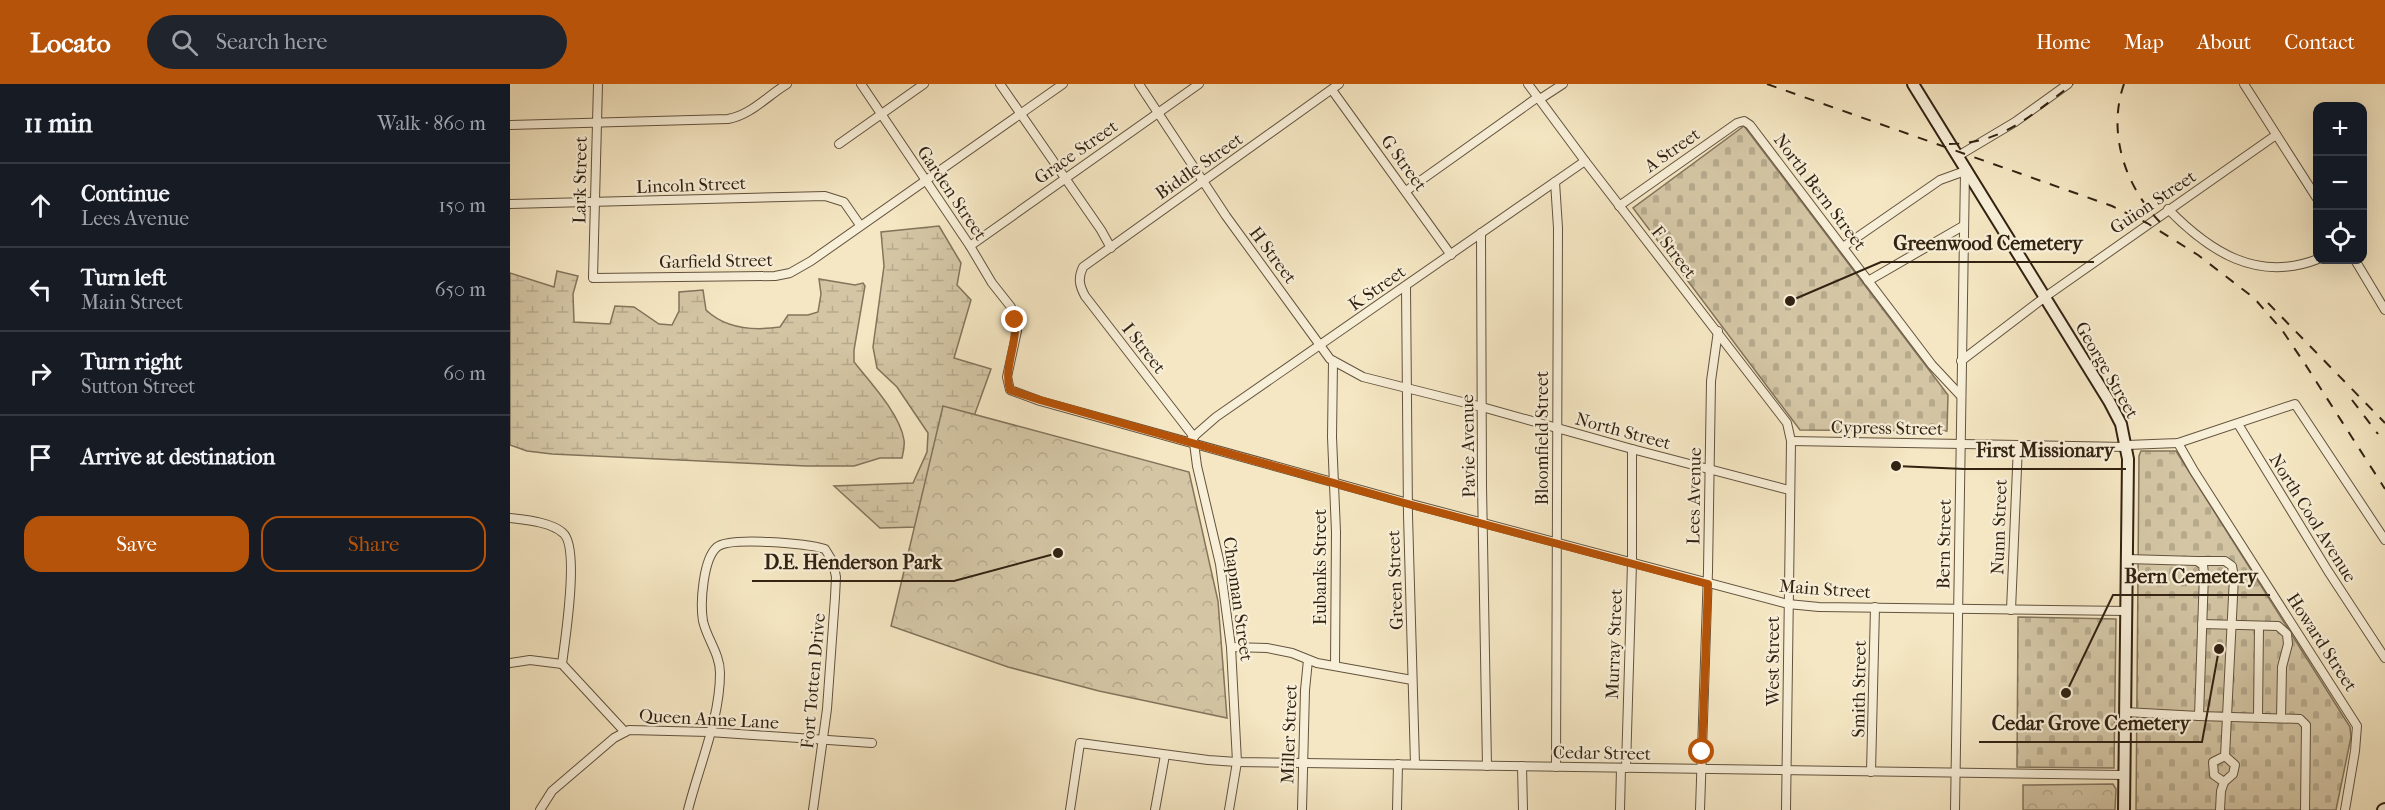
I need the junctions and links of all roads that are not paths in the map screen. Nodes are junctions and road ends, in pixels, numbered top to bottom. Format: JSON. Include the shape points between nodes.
{"nodes":[{"id":1,"x":598,"y":84,"type":"edge"},
{"id":2,"x":787,"y":84,"type":"edge"},
{"id":3,"x":861,"y":84,"type":"edge"},
{"id":4,"x":924,"y":84,"type":"edge"},
{"id":5,"x":1000,"y":84,"type":"edge"},
{"id":6,"x":1063,"y":84,"type":"edge"},
{"id":7,"x":1139,"y":84,"type":"edge"},
{"id":8,"x":1200,"y":84,"type":"edge"},
{"id":9,"x":1528,"y":84,"type":"edge"},
{"id":10,"x":1563,"y":84,"type":"edge"},
{"id":11,"x":1913,"y":84,"type":"edge"},
{"id":12,"x":2068,"y":84,"type":"edge"},
{"id":13,"x":2244,"y":84,"type":"edge"},
{"id":14,"x":1336,"y":87,"type":"edge"},
{"id":15,"x":1539,"y":98,"type":"junction"},
{"id":16,"x":1158,"y":112,"type":"junction"},
{"id":17,"x":1020,"y":114,"type":"junction"},
{"id":18,"x":882,"y":115,"type":"junction"},
{"id":19,"x":1744,"y":121,"type":"joint"},
{"id":20,"x":596,"y":124,"type":"junction"},
{"id":21,"x":510,"y":125,"type":"edge"},
{"id":22,"x":2276,"y":135,"type":"junction"},
{"id":23,"x":839,"y":144,"type":"dead end"},
{"id":24,"x":1958,"y":156,"type":"junction"},
{"id":25,"x":1585,"y":161,"type":"junction"},
{"id":26,"x":1965,"y":171,"type":"junction"},
{"id":27,"x":1064,"y":178,"type":"junction"},
{"id":28,"x":926,"y":181,"type":"junction"},
{"id":29,"x":1204,"y":181,"type":"junction"},
{"id":30,"x":1556,"y":182,"type":"junction"},
{"id":31,"x":1406,"y":191,"type":"junction"},
{"id":32,"x":2313,"y":192,"type":"edge"},
{"id":33,"x":594,"y":202,"type":"junction"},
{"id":34,"x":510,"y":204,"type":"edge"},
{"id":35,"x":1619,"y":206,"type":"junction"},
{"id":36,"x":2168,"y":209,"type":"junction"},
{"id":37,"x":860,"y":225,"type":"junction"},
{"id":38,"x":1963,"y":226,"type":"junction"},
{"id":39,"x":1481,"y":234,"type":"junction"},
{"id":40,"x":970,"y":246,"type":"junction"},
{"id":41,"x":1844,"y":247,"type":"junction"},
{"id":42,"x":1111,"y":248,"type":"junction"},
{"id":43,"x":1451,"y":255,"type":"junction"},
{"id":44,"x":2313,"y":260,"type":"edge"},
{"id":45,"x":2357,"y":264,"type":"edge"},
{"id":46,"x":1079,"y":275,"type":"joint"},
{"id":47,"x":593,"y":278,"type":"joint"},
{"id":48,"x":1868,"y":281,"type":"junction"},
{"id":49,"x":1406,"y":286,"type":"junction"},
{"id":50,"x":2044,"y":297,"type":"junction"},
{"id":51,"x":2385,"y":310,"type":"edge"},
{"id":52,"x":1718,"y":332,"type":"junction"},
{"id":53,"x":1321,"y":345,"type":"junction"},
{"id":54,"x":1333,"y":361,"type":"junction"},
{"id":55,"x":1961,"y":361,"type":"junction"},
{"id":56,"x":1407,"y":387,"type":"junction"},
{"id":57,"x":1010,"y":390,"type":"joint"},
{"id":58,"x":1961,"y":396,"type":"junction"},
{"id":59,"x":1482,"y":407,"type":"junction"},
{"id":60,"x":2238,"y":424,"type":"junction"},
{"id":61,"x":1558,"y":429,"type":"junction"},
{"id":62,"x":1192,"y":440,"type":"junction"},
{"id":63,"x":1791,"y":441,"type":"junction"},
{"id":64,"x":2178,"y":442,"type":"junction"},
{"id":65,"x":1960,"y":444,"type":"junction"},
{"id":66,"x":2018,"y":445,"type":"junction"},
{"id":67,"x":2127,"y":446,"type":"junction"},
{"id":68,"x":1632,"y":449,"type":"junction"},
{"id":69,"x":1709,"y":469,"type":"junction"},
{"id":70,"x":1334,"y":482,"type":"junction"},
{"id":71,"x":1789,"y":490,"type":"junction"},
{"id":72,"x":1408,"y":504,"type":"junction"},
{"id":73,"x":510,"y":518,"type":"edge"},
{"id":74,"x":1484,"y":524,"type":"junction"},
{"id":75,"x":2385,"y":540,"type":"edge"},
{"id":76,"x":1557,"y":543,"type":"junction"},
{"id":77,"x":2127,"y":559,"type":"junction"},
{"id":78,"x":2197,"y":561,"type":"junction"},
{"id":79,"x":1632,"y":563,"type":"junction"},
{"id":80,"x":1708,"y":584,"type":"junction"},
{"id":81,"x":1788,"y":604,"type":"junction"},
{"id":82,"x":1875,"y":607,"type":"junction"},
{"id":83,"x":1958,"y":608,"type":"junction"},
{"id":84,"x":2011,"y":609,"type":"junction"},
{"id":85,"x":2127,"y":610,"type":"junction"},
{"id":86,"x":2202,"y":624,"type":"junction"},
{"id":87,"x":2230,"y":625,"type":"junction"},
{"id":88,"x":2259,"y":626,"type":"junction"},
{"id":89,"x":1231,"y":647,"type":"junction"},
{"id":90,"x":2385,"y":658,"type":"edge"},
{"id":91,"x":1308,"y":660,"type":"junction"},
{"id":92,"x":510,"y":663,"type":"edge"},
{"id":93,"x":562,"y":664,"type":"junction"},
{"id":94,"x":1335,"y":665,"type":"junction"},
{"id":95,"x":1413,"y":680,"type":"junction"},
{"id":96,"x":2125,"y":712,"type":"junction"},
{"id":97,"x":2199,"y":716,"type":"junction"},
{"id":98,"x":2228,"y":716,"type":"junction"},
{"id":99,"x":2258,"y":717,"type":"junction"},
{"id":100,"x":2281,"y":718,"type":"junction"},
{"id":101,"x":625,"y":732,"type":"junction"},
{"id":102,"x":709,"y":732,"type":"junction"},
{"id":103,"x":824,"y":741,"type":"junction"},
{"id":104,"x":872,"y":744,"type":"dead end"},
{"id":105,"x":1165,"y":755,"type":"junction"},
{"id":106,"x":2225,"y":756,"type":"junction"},
{"id":107,"x":1237,"y":762,"type":"junction"},
{"id":108,"x":1303,"y":763,"type":"junction"},
{"id":109,"x":1398,"y":764,"type":"junction"},
{"id":110,"x":1415,"y":764,"type":"junction"},
{"id":111,"x":1487,"y":766,"type":"junction"},
{"id":112,"x":1522,"y":766,"type":"junction"},
{"id":113,"x":1556,"y":767,"type":"junction"},
{"id":114,"x":1623,"y":768,"type":"junction"},
{"id":115,"x":1700,"y":769,"type":"junction"},
{"id":116,"x":1787,"y":770,"type":"junction"},
{"id":117,"x":1871,"y":772,"type":"junction"},
{"id":118,"x":1955,"y":773,"type":"junction"},
{"id":119,"x":2124,"y":775,"type":"junction"},
{"id":120,"x":2224,"y":782,"type":"junction"},
{"id":121,"x":540,"y":810,"type":"edge"},
{"id":122,"x":688,"y":810,"type":"edge"},
{"id":123,"x":813,"y":810,"type":"edge"},
{"id":124,"x":1070,"y":810,"type":"edge"},
{"id":125,"x":1155,"y":810,"type":"edge"},
{"id":126,"x":1229,"y":810,"type":"edge"},
{"id":127,"x":1302,"y":810,"type":"edge"},
{"id":128,"x":1396,"y":810,"type":"edge"},
{"id":129,"x":1523,"y":810,"type":"edge"},
{"id":130,"x":1620,"y":810,"type":"edge"},
{"id":131,"x":1700,"y":810,"type":"edge"},
{"id":132,"x":1786,"y":810,"type":"edge"},
{"id":133,"x":1955,"y":810,"type":"edge"},
{"id":134,"x":2124,"y":810,"type":"edge"},
{"id":135,"x":2220,"y":810,"type":"edge"},
{"id":136,"x":2305,"y":810,"type":"edge"},
{"id":137,"x":2345,"y":810,"type":"edge"}],
"edges":[{"from":1,"to":20,"type":"street","name":"Lark Street"},
{"from":2,"to":20,"type":"street","via":[[748,113],[728,119]]},
{"from":3,"to":18,"type":"street","name":"Garden Street"},
{"from":4,"to":18,"type":"street"},
{"from":5,"to":17,"type":"street"},
{"from":6,"to":17,"type":"street","name":"Garfield Street"},
{"from":7,"to":16,"type":"street","name":"H Street"},
{"from":8,"to":16,"type":"street","name":"Grace Street"},
{"from":9,"to":15,"type":"street","name":"F Street"},
{"from":10,"to":15,"type":"street"},
{"from":11,"to":24,"type":"street","name":"George Street"},
{"from":12,"to":24,"type":"street"},
{"from":13,"to":22,"type":"street"},
{"from":14,"to":29,"type":"street","name":"Biddle Street"},
{"from":14,"to":31,"type":"street","name":"G Street"},
{"from":15,"to":25,"type":"street","name":"F Street"},
{"from":15,"to":31,"type":"street"},
{"from":16,"to":27,"type":"street","name":"Grace Street"},
{"from":16,"to":29,"type":"street","name":"H Street"},
{"from":17,"to":27,"type":"street"},
{"from":17,"to":28,"type":"street","name":"Garfield Street"},
{"from":18,"to":23,"type":"street"},
{"from":18,"to":28,"type":"street","name":"Garden Street"},
{"from":19,"to":35,"type":"street","name":"A Street"},
{"from":19,"to":41,"type":"street","name":"North Bern Street"},
{"from":20,"to":21,"type":"street"},
{"from":20,"to":33,"type":"street","name":"Lark Street"},
{"from":22,"to":32,"type":"street"},
{"from":22,"to":36,"type":"street","name":"Guion Street"},
{"from":24,"to":26,"type":"street","name":"George Street"},
{"from":25,"to":30,"type":"street","name":"K Street"},
{"from":25,"to":35,"type":"street","name":"F Street"},
{"from":26,"to":38,"type":"street","name":"Bern Street"},
{"from":26,"to":41,"type":"street","via":[[1940,180]]},
{"from":26,"to":50,"type":"street","name":"George Street"},
{"from":27,"to":40,"type":"street","name":"Grace Street"},
{"from":27,"to":42,"type":"street"},
{"from":28,"to":37,"type":"street","name":"Garfield Street"},
{"from":28,"to":40,"type":"street","name":"Garden Street"},
{"from":29,"to":42,"type":"street","name":"Biddle Street"},
{"from":29,"to":53,"type":"street","name":"H Street"},
{"from":30,"to":39,"type":"street","name":"K Street"},
{"from":30,"to":61,"type":"street","name":"Bloomfield Street"},
{"from":31,"to":43,"type":"street","name":"G Street"},
{"from":33,"to":34,"type":"street","name":"Lincoln Street"},
{"from":33,"to":37,"type":"street","name":"Lincoln Street","via":[[825,196],[844,202]]},
{"from":33,"to":47,"type":"street","name":"Lark Street"},
{"from":35,"to":52,"type":"street","name":"F Street"},
{"from":36,"to":44,"type":"street","via":[[2217,249],[2245,264],[2284,267]]},
{"from":36,"to":50,"type":"street","name":"Guion Street"},
{"from":37,"to":47,"type":"street","name":"Garfield Street","via":[[811,261],[783,275]]},
{"from":38,"to":48,"type":"street"},
{"from":38,"to":55,"type":"street","name":"Bern Street"},
{"from":39,"to":43,"type":"street","name":"K Street"},
{"from":39,"to":59,"type":"street","name":"Pavie Avenue"},
{"from":40,"to":57,"type":"street","name":"Garden Street","via":[[1011,307],[1015,320],[1017,331],[1007,377]]},
{"from":41,"to":48,"type":"street","name":"North Bern Street"},
{"from":42,"to":46,"type":"street","name":"Biddle Street","via":[[1083,267]]},
{"from":43,"to":49,"type":"street","name":"K Street"},
{"from":45,"to":51,"type":"street"},
{"from":46,"to":62,"type":"street","name":"I Street","via":[[1085,296]]},
{"from":48,"to":58,"type":"street","name":"North Bern Street","via":[[1932,365]]},
{"from":49,"to":53,"type":"street","name":"K Street"},
{"from":49,"to":56,"type":"street","name":"Green Street"},
{"from":50,"to":55,"type":"street","name":"Guion Street"},
{"from":50,"to":67,"type":"street","name":"George Street","via":[[2116,413]]},
{"from":52,"to":63,"type":"street","name":"F Street","via":[[1787,423]]},
{"from":52,"to":69,"type":"street","name":"Lees Avenue","via":[[1711,381]]},
{"from":53,"to":54,"type":"street","name":"North Street"},
{"from":53,"to":62,"type":"street","name":"K Street","via":[[1216,417]]},
{"from":54,"to":56,"type":"street","name":"North Street","via":[[1354,374]]},
{"from":54,"to":70,"type":"street","name":"Eubanks Street"},
{"from":55,"to":58,"type":"street","name":"Bern Street"},
{"from":56,"to":59,"type":"street","name":"North Street"},
{"from":56,"to":72,"type":"street","name":"Green Street"},
{"from":57,"to":62,"type":"street","name":"Main Street"},
{"from":58,"to":65,"type":"street","name":"Bern Street"},
{"from":59,"to":61,"type":"street","name":"North Street"},
{"from":59,"to":74,"type":"street","name":"Pavie Avenue"},
{"from":60,"to":64,"type":"street","name":"Cypress Street"},
{"from":60,"to":75,"type":"street","name":"Cypress Street","via":[[2295,404]]},
{"from":60,"to":90,"type":"street","name":"North Cool Avenue"},
{"from":61,"to":68,"type":"street","name":"North Street"},
{"from":61,"to":76,"type":"street","name":"Bloomfield Street"},
{"from":62,"to":70,"type":"street","name":"Main Street"},
{"from":62,"to":89,"type":"street","name":"Chapman Street","via":[[1220,564]]},
{"from":63,"to":65,"type":"street","name":"Cypress Street"},
{"from":63,"to":71,"type":"street","name":"West Street"},
{"from":64,"to":67,"type":"street","name":"Cypress Street"},
{"from":64,"to":137,"type":"street","name":"Howard Street","via":[[2357,726]]},
{"from":65,"to":66,"type":"street","name":"Cypress Street"},
{"from":65,"to":83,"type":"street","name":"Bern Street"},
{"from":66,"to":67,"type":"street","name":"Cypress Street"},
{"from":66,"to":84,"type":"street","name":"Nunn Street"},
{"from":67,"to":77,"type":"street","name":"George Street"},
{"from":68,"to":69,"type":"street","name":"North Street"},
{"from":68,"to":79,"type":"street","name":"Murray Street"},
{"from":69,"to":71,"type":"street","name":"North Street"},
{"from":69,"to":80,"type":"street","name":"Lees Avenue"},
{"from":70,"to":72,"type":"street","name":"Main Street"},
{"from":70,"to":94,"type":"street","name":"Eubanks Street"},
{"from":71,"to":81,"type":"street","name":"West Street"},
{"from":72,"to":74,"type":"street","name":"Main Street"},
{"from":72,"to":95,"type":"street","name":"Green Street"},
{"from":73,"to":93,"type":"street","via":[[562,532],[569,540],[572,560]]},
{"from":74,"to":76,"type":"street","name":"Main Street"},
{"from":74,"to":111,"type":"street","name":"Pavie Avenue"},
{"from":76,"to":79,"type":"street","name":"Main Street"},
{"from":76,"to":113,"type":"street","name":"Bloomfield Street"},
{"from":77,"to":78,"type":"street"},
{"from":77,"to":85,"type":"street","name":"George Street"},
{"from":78,"to":86,"type":"street","via":[[2203,565]]},
{"from":78,"to":87,"type":"street","via":[[2225,561],[2232,566]]},
{"from":79,"to":80,"type":"street","name":"Main Street"},
{"from":79,"to":114,"type":"street","name":"Murray Street"},
{"from":80,"to":81,"type":"street","name":"Main Street"},
{"from":80,"to":115,"type":"street","name":"Lees Avenue"},
{"from":81,"to":82,"type":"street","name":"Main Street"},
{"from":81,"to":116,"type":"street","name":"West Street"},
{"from":82,"to":83,"type":"street","name":"Main Street"},
{"from":82,"to":117,"type":"street","name":"Smith Street"},
{"from":83,"to":84,"type":"street","name":"Main Street"},
{"from":83,"to":118,"type":"street","name":"Bern Street"},
{"from":84,"to":85,"type":"street","name":"Main Street"},
{"from":85,"to":96,"type":"street","name":"George Street"},
{"from":86,"to":87,"type":"street"},
{"from":86,"to":97,"type":"street"},
{"from":87,"to":88,"type":"street"},
{"from":87,"to":98,"type":"street"},
{"from":88,"to":99,"type":"street"},
{"from":88,"to":100,"type":"street","via":[[2278,626],[2287,634]]},
{"from":89,"to":91,"type":"street","via":[[1267,648]]},
{"from":89,"to":107,"type":"street","name":"Chapman Street"},
{"from":91,"to":94,"type":"street"},
{"from":91,"to":108,"type":"street","name":"Miller Street"},
{"from":92,"to":93,"type":"street","via":[[530,660]]},
{"from":93,"to":101,"type":"street"},
{"from":94,"to":95,"type":"street"},
{"from":95,"to":110,"type":"street","name":"Green Street"},
{"from":96,"to":97,"type":"street"},
{"from":96,"to":119,"type":"street","name":"George Street"},
{"from":97,"to":98,"type":"street"},
{"from":98,"to":99,"type":"street"},
{"from":98,"to":106,"type":"street"},
{"from":99,"to":100,"type":"street"},
{"from":100,"to":136,"type":"street","via":[[2300,719],[2306,725]]},
{"from":101,"to":102,"type":"street","name":"Queen Anne Lane"},
{"from":101,"to":121,"type":"street","name":"Queen Anne Lane","via":[[552,791]]},
{"from":102,"to":103,"type":"street","name":"Queen Anne Lane"},
{"from":102,"to":103,"type":"street","name":"Fort Totten Drive","via":[[720,673],[703,621],[710,556],[718,545],[733,542],[785,543],[820,548],[830,554],[836,577]]},
{"from":102,"to":122,"type":"street"},
{"from":103,"to":104,"type":"street","name":"Queen Anne Lane"},
{"from":103,"to":123,"type":"street","name":"Fort Totten Drive"},
{"from":105,"to":107,"type":"street","name":"Cedar Street"},
{"from":105,"to":124,"type":"street","name":"Cedar Street","via":[[1080,743]]},
{"from":105,"to":125,"type":"street"},
{"from":106,"to":120,"type":"street","via":[[2235,765],[2233,774]]},
{"from":106,"to":120,"type":"street","via":[[2213,762],[2214,775]]},
{"from":107,"to":108,"type":"street","name":"Cedar Street"},
{"from":107,"to":126,"type":"street","name":"Chapman Street"},
{"from":108,"to":109,"type":"street","name":"Cedar Street"},
{"from":108,"to":127,"type":"street","name":"Miller Street"},
{"from":109,"to":110,"type":"street","name":"Cedar Street"},
{"from":109,"to":128,"type":"street"},
{"from":110,"to":111,"type":"street","name":"Cedar Street"},
{"from":111,"to":112,"type":"street","name":"Cedar Street"},
{"from":112,"to":113,"type":"street","name":"Cedar Street"},
{"from":112,"to":129,"type":"street"},
{"from":113,"to":114,"type":"street","name":"Cedar Street"},
{"from":114,"to":115,"type":"street","name":"Cedar Street"},
{"from":114,"to":130,"type":"street","name":"Murray Street"},
{"from":115,"to":116,"type":"street","name":"Cedar Street"},
{"from":115,"to":131,"type":"street","name":"Lees Avenue"},
{"from":116,"to":117,"type":"street","name":"Cedar Street"},
{"from":116,"to":132,"type":"street","name":"West Street"},
{"from":117,"to":118,"type":"street","name":"Cedar Street"},
{"from":118,"to":119,"type":"street","name":"Cedar Street"},
{"from":118,"to":133,"type":"street","name":"Bern Street"},
{"from":119,"to":134,"type":"street","name":"George Street"},
{"from":120,"to":135,"type":"street"}]}
